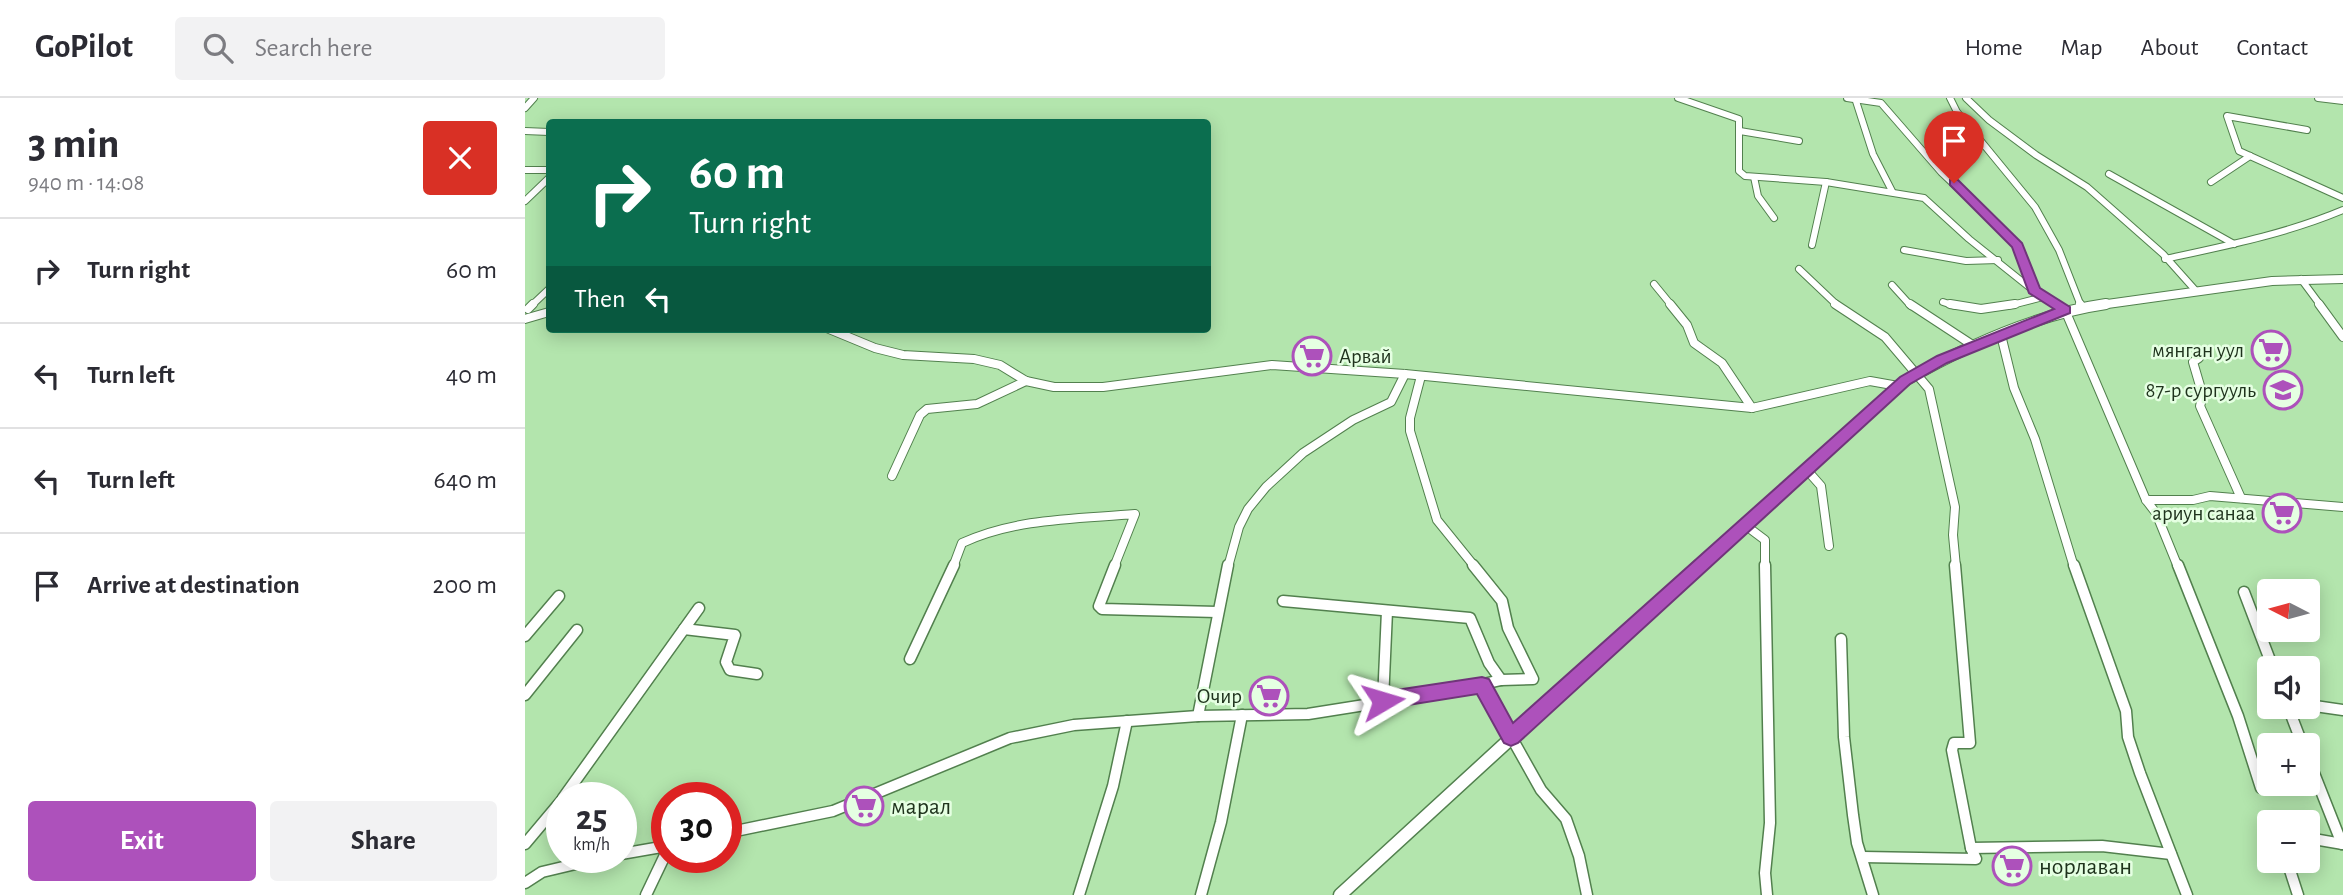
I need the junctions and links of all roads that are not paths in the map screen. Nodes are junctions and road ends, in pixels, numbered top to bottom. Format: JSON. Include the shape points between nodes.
{"nodes":[{"id":1,"x":534,"y":98,"type":"edge"},
{"id":2,"x":1678,"y":98,"type":"edge"},
{"id":3,"x":1847,"y":98,"type":"edge"},
{"id":4,"x":1855,"y":98,"type":"edge"},
{"id":5,"x":1949,"y":98,"type":"edge"},
{"id":6,"x":1966,"y":98,"type":"edge"},
{"id":7,"x":2318,"y":98,"type":"edge"},
{"id":8,"x":2343,"y":101,"type":"edge"},
{"id":9,"x":525,"y":108,"type":"edge"},
{"id":10,"x":2307,"y":130,"type":"dead end"},
{"id":11,"x":525,"y":131,"type":"edge"},
{"id":12,"x":1740,"y":131,"type":"junction"},
{"id":13,"x":546,"y":132,"type":"edge"},
{"id":14,"x":1800,"y":141,"type":"dead end"},
{"id":15,"x":2250,"y":156,"type":"junction"},
{"id":16,"x":525,"y":170,"type":"edge"},
{"id":17,"x":546,"y":170,"type":"edge"},
{"id":18,"x":2109,"y":174,"type":"dead end"},
{"id":19,"x":1754,"y":177,"type":"junction"},
{"id":20,"x":546,"y":181,"type":"edge"},
{"id":21,"x":1826,"y":182,"type":"junction"},
{"id":22,"x":2211,"y":182,"type":"dead end"},
{"id":23,"x":1892,"y":191,"type":"junction"},
{"id":24,"x":2343,"y":198,"type":"edge"},
{"id":25,"x":525,"y":201,"type":"edge"},
{"id":26,"x":2343,"y":210,"type":"edge"},
{"id":27,"x":1774,"y":218,"type":"dead end"},
{"id":28,"x":2234,"y":244,"type":"junction"},
{"id":29,"x":1812,"y":245,"type":"dead end"},
{"id":30,"x":1904,"y":250,"type":"dead end"},
{"id":31,"x":2165,"y":259,"type":"junction"},
{"id":32,"x":1998,"y":260,"type":"junction"},
{"id":33,"x":1799,"y":269,"type":"dead end"},
{"id":34,"x":2301,"y":279,"type":"junction"},
{"id":35,"x":2343,"y":279,"type":"edge"},
{"id":36,"x":1654,"y":284,"type":"dead end"},
{"id":37,"x":1892,"y":285,"type":"dead end"},
{"id":38,"x":2034,"y":290,"type":"junction"},
{"id":39,"x":2196,"y":291,"type":"junction"},
{"id":40,"x":546,"y":292,"type":"edge"},
{"id":41,"x":2043,"y":297,"type":"junction"},
{"id":42,"x":1943,"y":302,"type":"dead end"},
{"id":43,"x":2082,"y":307,"type":"junction"},
{"id":44,"x":527,"y":308,"type":"edge"},
{"id":45,"x":2065,"y":310,"type":"junction"},
{"id":46,"x":546,"y":312,"type":"edge"},
{"id":47,"x":546,"y":313,"type":"edge"},
{"id":48,"x":525,"y":319,"type":"edge"},
{"id":49,"x":839,"y":333,"type":"edge"},
{"id":50,"x":2001,"y":335,"type":"junction"},
{"id":51,"x":2343,"y":337,"type":"edge"},
{"id":52,"x":1975,"y":346,"type":"junction"},
{"id":53,"x":2199,"y":358,"type":"dead end"},
{"id":54,"x":1405,"y":374,"type":"junction"},
{"id":55,"x":1916,"y":375,"type":"junction"},
{"id":56,"x":1421,"y":376,"type":"junction"},
{"id":57,"x":1026,"y":381,"type":"junction"},
{"id":58,"x":1898,"y":386,"type":"junction"},
{"id":59,"x":1752,"y":408,"type":"junction"},
{"id":60,"x":1806,"y":469,"type":"junction"},
{"id":61,"x":892,"y":476,"type":"dead end"},
{"id":62,"x":2241,"y":498,"type":"junction"},
{"id":63,"x":2146,"y":500,"type":"junction"},
{"id":64,"x":2343,"y":507,"type":"edge"},
{"id":65,"x":1745,"y":525,"type":"junction"},
{"id":66,"x":1829,"y":546,"type":"dead end"},
{"id":67,"x":2244,"y":592,"type":"dead end"},
{"id":68,"x":559,"y":596,"type":"dead end"},
{"id":69,"x":1283,"y":601,"type":"dead end"},
{"id":70,"x":699,"y":608,"type":"dead end"},
{"id":71,"x":1387,"y":611,"type":"junction"},
{"id":72,"x":1217,"y":612,"type":"junction"},
{"id":73,"x":684,"y":629,"type":"junction"},
{"id":74,"x":577,"y":631,"type":"dead end"},
{"id":75,"x":525,"y":636,"type":"edge"},
{"id":76,"x":1841,"y":639,"type":"dead end"},
{"id":77,"x":2268,"y":656,"type":"edge"},
{"id":78,"x":911,"y":659,"type":"dead end"},
{"id":79,"x":757,"y":674,"type":"dead end"},
{"id":80,"x":1501,"y":680,"type":"junction"},
{"id":81,"x":1482,"y":685,"type":"junction"},
{"id":82,"x":525,"y":695,"type":"edge"},
{"id":83,"x":1383,"y":701,"type":"junction"},
{"id":84,"x":2320,"y":707,"type":"edge"},
{"id":85,"x":2343,"y":710,"type":"edge"},
{"id":86,"x":1242,"y":715,"type":"junction"},
{"id":87,"x":1198,"y":716,"type":"junction"},
{"id":88,"x":1127,"y":721,"type":"junction"},
{"id":89,"x":1511,"y":737,"type":"junction"},
{"id":90,"x":2257,"y":775,"type":"edge"},
{"id":91,"x":574,"y":782,"type":"edge"},
{"id":92,"x":2320,"y":787,"type":"edge"},
{"id":93,"x":546,"y":818,"type":"edge"},
{"id":94,"x":742,"y":830,"type":"edge"},
{"id":95,"x":2320,"y":840,"type":"edge"},
{"id":96,"x":525,"y":844,"type":"edge"},
{"id":97,"x":2343,"y":844,"type":"edge"},
{"id":98,"x":1971,"y":848,"type":"junction"},
{"id":99,"x":2171,"y":854,"type":"junction"},
{"id":100,"x":1863,"y":857,"type":"junction"},
{"id":101,"x":546,"y":871,"type":"edge"},
{"id":102,"x":656,"y":873,"type":"edge"},
{"id":103,"x":2291,"y":873,"type":"edge"},
{"id":104,"x":525,"y":883,"type":"edge"},
{"id":105,"x":646,"y":895,"type":"edge"},
{"id":106,"x":1079,"y":895,"type":"edge"},
{"id":107,"x":1201,"y":895,"type":"edge"},
{"id":108,"x":1340,"y":895,"type":"edge"},
{"id":109,"x":1587,"y":895,"type":"edge"},
{"id":110,"x":1767,"y":895,"type":"edge"},
{"id":111,"x":1873,"y":895,"type":"edge"},
{"id":112,"x":2187,"y":895,"type":"edge"},
{"id":113,"x":2298,"y":895,"type":"edge"}],
"edges":[{"from":1,"to":9,"type":"street"},
{"from":2,"to":12,"type":"street","via":[[1739,120]]},
{"from":3,"to":4,"type":"street"},
{"from":4,"to":23,"type":"street","via":[[1873,154]]},
{"from":4,"to":38,"type":"street","via":[[1881,103],[1941,172],[2018,245]]},
{"from":5,"to":43,"type":"street","via":[[2035,208],[2055,241]]},
{"from":6,"to":31,"type":"street","via":[[2036,155],[2087,187]]},
{"from":7,"to":8,"type":"street"},
{"from":10,"to":15,"type":"street","via":[[2227,116],[2238,151]]},
{"from":11,"to":13,"type":"street"},
{"from":12,"to":14,"type":"street"},
{"from":12,"to":19,"type":"street","via":[[1739,171]]},
{"from":15,"to":22,"type":"street"},
{"from":15,"to":24,"type":"street"},
{"from":16,"to":17,"type":"street"},
{"from":18,"to":28,"type":"street"},
{"from":19,"to":21,"type":"street"},
{"from":19,"to":27,"type":"street","via":[[1758,196]]},
{"from":20,"to":25,"type":"street"},
{"from":21,"to":23,"type":"street"},
{"from":21,"to":29,"type":"street"},
{"from":23,"to":32,"type":"street","via":[[1930,202]]},
{"from":26,"to":28,"type":"street"},
{"from":28,"to":31,"type":"street"},
{"from":30,"to":32,"type":"street","via":[[1966,261]]},
{"from":31,"to":39,"type":"street"},
{"from":32,"to":38,"type":"street"},
{"from":33,"to":55,"type":"street","via":[[1833,303],[1885,337]]},
{"from":34,"to":35,"type":"street"},
{"from":34,"to":39,"type":"street"},
{"from":34,"to":51,"type":"street"},
{"from":36,"to":59,"type":"street","via":[[1687,325],[1694,343],[1722,363]]},
{"from":37,"to":52,"type":"street","via":[[1912,307]]},
{"from":38,"to":41,"type":"street"},
{"from":39,"to":43,"type":"street"},
{"from":40,"to":44,"type":"street"},
{"from":41,"to":42,"type":"street","via":[[1998,309],[1957,308]]},
{"from":41,"to":45,"type":"street"},
{"from":43,"to":45,"type":"street"},
{"from":44,"to":46,"type":"street"},
{"from":45,"to":50,"type":"street"},
{"from":45,"to":63,"type":"street"},
{"from":47,"to":48,"type":"street"},
{"from":49,"to":57,"type":"street","via":[[903,355],[1000,365]]},
{"from":50,"to":52,"type":"street"},
{"from":50,"to":99,"type":"street","via":[[2014,388],[2035,439],[2087,608],[2126,711],[2128,737]]},
{"from":52,"to":55,"type":"street"},
{"from":53,"to":62,"type":"street","via":[[2193,367],[2202,389],[2200,406]]},
{"from":54,"to":56,"type":"street"},
{"from":54,"to":57,"type":"street","via":[[1272,365],[1104,387],[1054,387]]},
{"from":54,"to":72,"type":"street","via":[[1391,402],[1303,453],[1256,498],[1239,527]]},
{"from":55,"to":58,"type":"street"},
{"from":55,"to":98,"type":"street","via":[[1932,398],[1955,507],[1953,535],[1971,743],[1954,743],[1952,750]]},
{"from":56,"to":59,"type":"street"},
{"from":56,"to":80,"type":"street","via":[[1410,431],[1437,520],[1502,601],[1508,628],[1533,679]]},
{"from":57,"to":61,"type":"street","via":[[977,404],[927,409]]},
{"from":58,"to":59,"type":"street","via":[[1870,381]]},
{"from":58,"to":60,"type":"street"},
{"from":60,"to":65,"type":"street"},
{"from":60,"to":66,"type":"street","via":[[1821,486]]},
{"from":62,"to":63,"type":"street"},
{"from":62,"to":64,"type":"street"},
{"from":63,"to":90,"type":"street","via":[[2156,513],[2238,716]]},
{"from":65,"to":89,"type":"street"},
{"from":65,"to":110,"type":"street","via":[[1765,540]]},
{"from":67,"to":77,"type":"street"},
{"from":68,"to":75,"type":"street"},
{"from":69,"to":71,"type":"street"},
{"from":70,"to":73,"type":"street"},
{"from":71,"to":80,"type":"street","via":[[1471,618]]},
{"from":71,"to":83,"type":"street"},
{"from":72,"to":78,"type":"street","via":[[1102,609],[1100,601],[1135,514],[1024,524],[962,542]]},
{"from":72,"to":87,"type":"street"},
{"from":73,"to":79,"type":"street","via":[[735,635],[726,662],[730,670]]},
{"from":73,"to":91,"type":"street"},
{"from":74,"to":82,"type":"street"},
{"from":76,"to":100,"type":"street","via":[[1844,737],[1857,843]]},
{"from":80,"to":81,"type":"street"},
{"from":81,"to":83,"type":"street"},
{"from":81,"to":89,"type":"street"},
{"from":83,"to":86,"type":"street","via":[[1308,714]]},
{"from":84,"to":85,"type":"street"},
{"from":86,"to":87,"type":"street"},
{"from":86,"to":107,"type":"street"},
{"from":87,"to":88,"type":"street"},
{"from":88,"to":94,"type":"street","via":[[1074,725],[1010,738],[833,811]]},
{"from":88,"to":106,"type":"street"},
{"from":89,"to":108,"type":"street"},
{"from":89,"to":109,"type":"street","via":[[1541,790],[1566,819]]},
{"from":92,"to":97,"type":"street"},
{"from":93,"to":96,"type":"street"},
{"from":95,"to":97,"type":"street"},
{"from":98,"to":99,"type":"street","via":[[2102,846]]},
{"from":98,"to":100,"type":"street","via":[[1976,859]]},
{"from":99,"to":112,"type":"street"},
{"from":100,"to":111,"type":"street"},
{"from":101,"to":104,"type":"street"},
{"from":102,"to":105,"type":"street"},
{"from":103,"to":113,"type":"street"}]}
